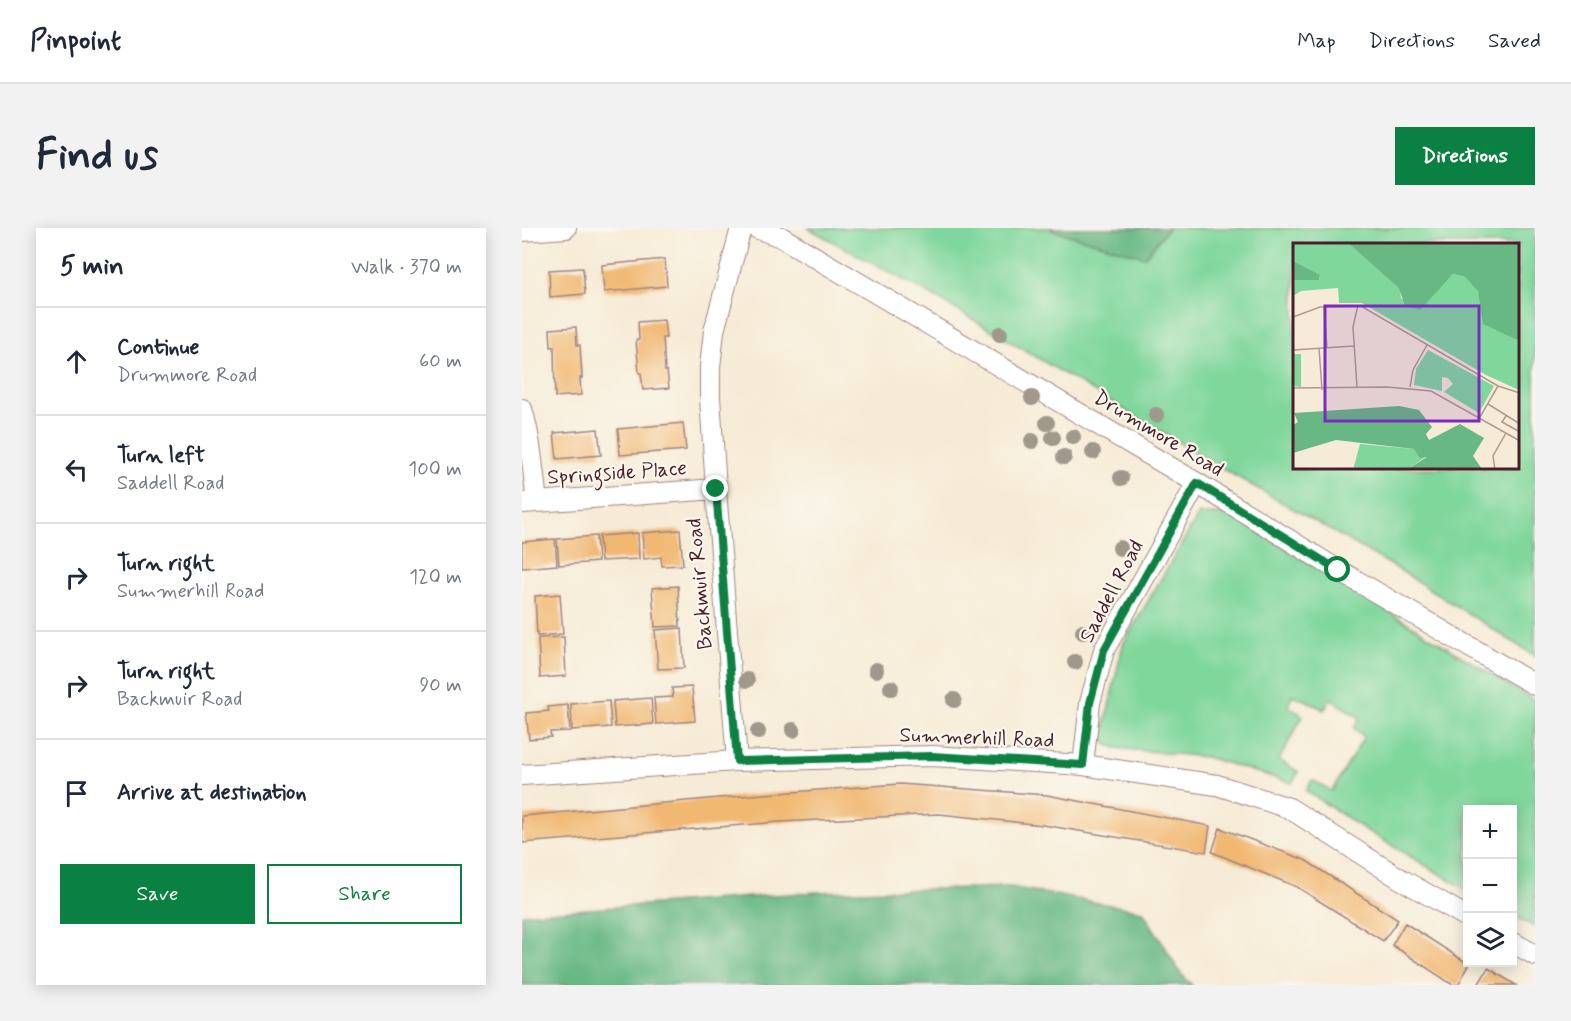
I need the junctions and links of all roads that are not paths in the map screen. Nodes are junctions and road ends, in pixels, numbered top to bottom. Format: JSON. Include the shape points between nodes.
{"nodes":[{"id":1,"x":566,"y":228,"type":"edge"},
{"id":2,"x":741,"y":228,"type":"edge"},
{"id":3,"x":756,"y":228,"type":"edge"},
{"id":4,"x":522,"y":231,"type":"edge"},
{"id":5,"x":522,"y":409,"type":"edge"},
{"id":6,"x":1197,"y":483,"type":"junction"},
{"id":7,"x":716,"y":489,"type":"junction"},
{"id":8,"x":529,"y":503,"type":"edge"},
{"id":9,"x":1535,"y":685,"type":"edge"},
{"id":10,"x":737,"y":761,"type":"junction"},
{"id":11,"x":1083,"y":765,"type":"junction"},
{"id":12,"x":522,"y":776,"type":"edge"},
{"id":13,"x":1463,"y":915,"type":"edge"},
{"id":14,"x":1517,"y":945,"type":"edge"},
{"id":15,"x":1535,"y":955,"type":"edge"}],
"edges":[{"from":1,"to":4,"type":"street"},
{"from":2,"to":7,"type":"street","name":"Backmuir Road","via":[[711,357]]},
{"from":3,"to":6,"type":"street","name":"Drummore Road","via":[[781,237]]},
{"from":5,"to":8,"type":"street","via":[[531,447]]},
{"from":6,"to":9,"type":"street","name":"Drummore Road"},
{"from":6,"to":11,"type":"street","name":"Saddell Road","via":[[1104,650],[1090,703]]},
{"from":7,"to":8,"type":"street","name":"Springside Place"},
{"from":7,"to":10,"type":"street","name":"Backmuir Road"},
{"from":10,"to":11,"type":"street","name":"Summerhill Road","via":[[932,756]]},
{"from":10,"to":12,"type":"street","name":"Summerhill Road"},
{"from":11,"to":13,"type":"street","name":"Summerhill Road","via":[[1217,784],[1289,808]]},
{"from":14,"to":15,"type":"street"}]}
